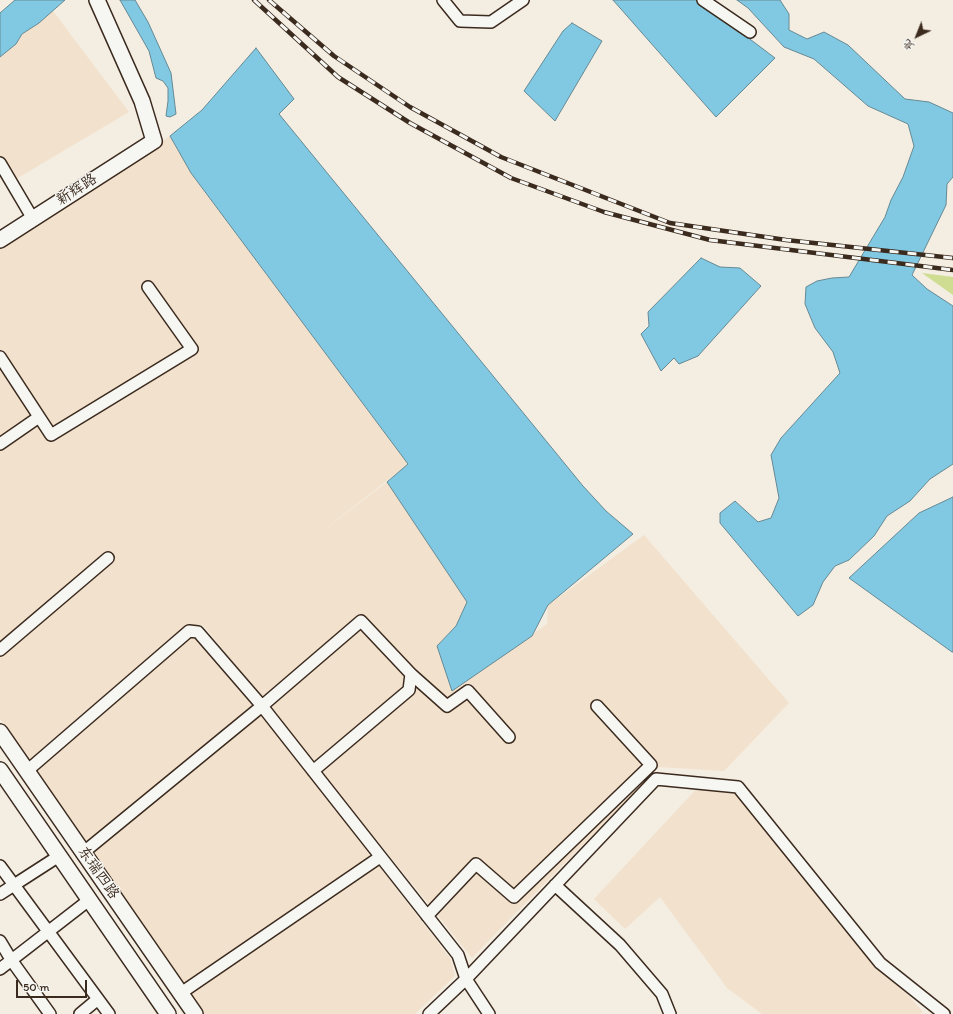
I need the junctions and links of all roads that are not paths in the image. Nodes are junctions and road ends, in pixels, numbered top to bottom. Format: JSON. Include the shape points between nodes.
{"nodes":[{"id":1,"x":97,"y":0,"type":"edge"},
{"id":2,"x":443,"y":0,"type":"edge"},
{"id":3,"x":523,"y":0,"type":"edge"},
{"id":4,"x":703,"y":0,"type":"edge"},
{"id":5,"x":750,"y":32,"type":"dead end"},
{"id":6,"x":0,"y":163,"type":"edge"},
{"id":7,"x":33,"y":219,"type":"junction"},
{"id":8,"x":0,"y":240,"type":"edge"},
{"id":9,"x":148,"y":287,"type":"dead end"},
{"id":10,"x":0,"y":357,"type":"edge"},
{"id":11,"x":39,"y":417,"type":"junction"},
{"id":12,"x":0,"y":444,"type":"edge"},
{"id":13,"x":108,"y":558,"type":"dead end"},
{"id":14,"x":0,"y":650,"type":"edge"},
{"id":15,"x":411,"y":674,"type":"junction"},
{"id":16,"x":262,"y":706,"type":"junction"},
{"id":17,"x":597,"y":706,"type":"dead end"},
{"id":18,"x":0,"y":732,"type":"edge"},
{"id":19,"x":509,"y":737,"type":"dead end"},
{"id":20,"x":28,"y":770,"type":"junction"},
{"id":21,"x":313,"y":771,"type":"junction"},
{"id":22,"x":1,"y":775,"type":"edge"},
{"id":23,"x":84,"y":852,"type":"junction"},
{"id":24,"x":59,"y":856,"type":"junction"},
{"id":25,"x":380,"y":857,"type":"junction"},
{"id":26,"x":0,"y":866,"type":"edge"},
{"id":27,"x":14,"y":885,"type":"junction"},
{"id":28,"x":556,"y":885,"type":"junction"},
{"id":29,"x":0,"y":894,"type":"edge"},
{"id":30,"x":89,"y":900,"type":"junction"},
{"id":31,"x":427,"y":916,"type":"junction"},
{"id":32,"x":48,"y":932,"type":"junction"},
{"id":33,"x":0,"y":941,"type":"edge"},
{"id":34,"x":12,"y":961,"type":"junction"},
{"id":35,"x":0,"y":969,"type":"edge"},
{"id":36,"x":466,"y":979,"type":"junction"},
{"id":37,"x":181,"y":993,"type":"junction"},
{"id":38,"x":98,"y":1000,"type":"junction"},
{"id":39,"x":50,"y":1014,"type":"edge"},
{"id":40,"x":80,"y":1014,"type":"edge"},
{"id":41,"x":109,"y":1014,"type":"edge"},
{"id":42,"x":168,"y":1014,"type":"edge"},
{"id":43,"x":195,"y":1014,"type":"edge"},
{"id":44,"x":429,"y":1014,"type":"edge"},
{"id":45,"x":489,"y":1014,"type":"edge"},
{"id":46,"x":670,"y":1014,"type":"edge"},
{"id":47,"x":944,"y":1014,"type":"edge"}],
"edges":[{"from":1,"to":7,"type":"main road","name":"新辉路","via":[[142,101],[154,141]]},
{"from":2,"to":3,"type":"street","via":[[460,21],[491,22]]},
{"from":4,"to":5,"type":"street"},
{"from":6,"to":7,"type":"street"},
{"from":7,"to":8,"type":"main road","name":"新辉路"},
{"from":9,"to":11,"type":"street","via":[[192,349],[51,435]]},
{"from":10,"to":11,"type":"street"},
{"from":11,"to":12,"type":"street"},
{"from":13,"to":14,"type":"street"},
{"from":15,"to":16,"type":"street","via":[[362,621]]},
{"from":15,"to":19,"type":"street","via":[[447,706],[468,691]]},
{"from":15,"to":21,"type":"street","via":[[409,690]]},
{"from":16,"to":20,"type":"street","via":[[198,632],[189,631]]},
{"from":16,"to":21,"type":"street"},
{"from":16,"to":23,"type":"street"},
{"from":17,"to":31,"type":"street","via":[[651,765],[514,897],[476,864]]},
{"from":18,"to":20,"type":"main road","name":"东瑞四路"},
{"from":20,"to":23,"type":"main road","name":"东瑞四路"},
{"from":21,"to":25,"type":"street"},
{"from":22,"to":24,"type":"main road","name":"东瑞四路"},
{"from":23,"to":37,"type":"main road","name":"东瑞四路"},
{"from":24,"to":27,"type":"street"},
{"from":24,"to":30,"type":"main road","name":"东瑞四路"},
{"from":25,"to":31,"type":"street"},
{"from":25,"to":37,"type":"street"},
{"from":26,"to":27,"type":"street"},
{"from":27,"to":29,"type":"street"},
{"from":27,"to":32,"type":"street"},
{"from":28,"to":36,"type":"street"},
{"from":28,"to":46,"type":"street","via":[[620,945],[662,994]]},
{"from":28,"to":47,"type":"street","via":[[656,779],[738,787],[880,963]]},
{"from":30,"to":32,"type":"street"},
{"from":30,"to":42,"type":"main road","name":"东瑞四路"},
{"from":31,"to":36,"type":"street","via":[[458,955]]},
{"from":32,"to":34,"type":"street"},
{"from":32,"to":38,"type":"street"},
{"from":33,"to":34,"type":"street"},
{"from":34,"to":35,"type":"street"},
{"from":34,"to":39,"type":"street"},
{"from":36,"to":44,"type":"street"},
{"from":36,"to":45,"type":"street"},
{"from":37,"to":43,"type":"main road","name":"东瑞四路"},
{"from":38,"to":40,"type":"street"},
{"from":38,"to":41,"type":"street"}]}
